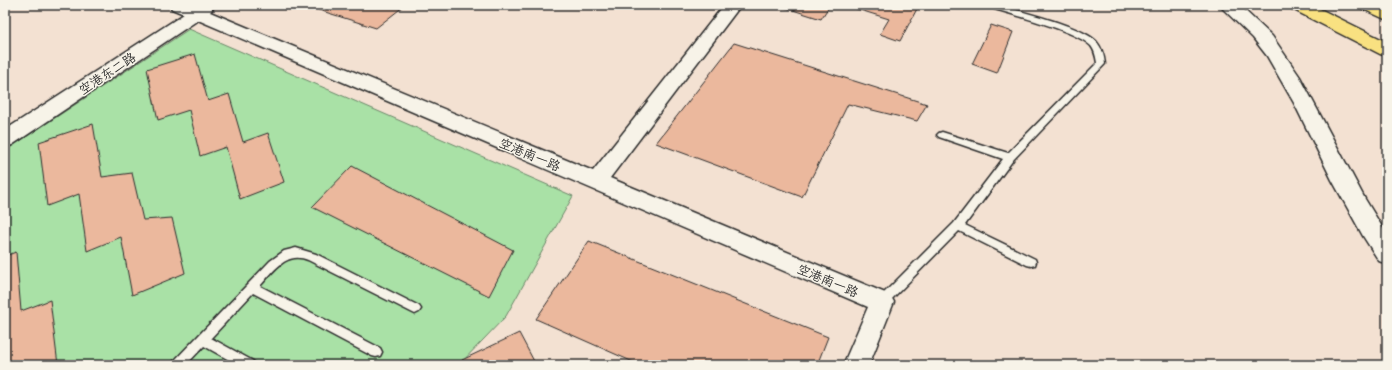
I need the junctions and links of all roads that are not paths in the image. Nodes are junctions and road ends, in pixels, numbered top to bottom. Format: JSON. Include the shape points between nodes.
{"nodes":[{"id":1,"x":178,"y":5,"type":"edge"},
{"id":2,"x":733,"y":5,"type":"edge"},
{"id":3,"x":992,"y":5,"type":"edge"},
{"id":4,"x":1228,"y":5,"type":"edge"},
{"id":5,"x":1298,"y":5,"type":"edge"},
{"id":6,"x":1369,"y":5,"type":"edge"},
{"id":7,"x":203,"y":9,"type":"edge"},
{"id":8,"x":1387,"y":14,"type":"edge"},
{"id":9,"x":1387,"y":50,"type":"edge"},
{"id":10,"x":942,"y":135,"type":"dead end"},
{"id":11,"x":5,"y":140,"type":"edge"},
{"id":12,"x":1010,"y":157,"type":"junction"},
{"id":13,"x":596,"y":182,"type":"junction"},
{"id":14,"x":958,"y":226,"type":"junction"},
{"id":15,"x":1387,"y":254,"type":"edge"},
{"id":16,"x":1031,"y":262,"type":"dead end"},
{"id":17,"x":252,"y":288,"type":"junction"},
{"id":18,"x":882,"y":302,"type":"junction"},
{"id":19,"x":415,"y":309,"type":"dead end"},
{"id":20,"x":203,"y":339,"type":"junction"},
{"id":21,"x":376,"y":352,"type":"dead end"},
{"id":22,"x":178,"y":365,"type":"edge"},
{"id":23,"x":249,"y":365,"type":"edge"},
{"id":24,"x":856,"y":365,"type":"edge"}],
"edges":[{"from":1,"to":7,"type":"street","name":"空港南一路"},
{"from":2,"to":13,"type":"street"},
{"from":3,"to":12,"type":"lane","via":[[1077,33],[1096,46],[1101,53],[1101,64]]},
{"from":4,"to":15,"type":"main road","via":[[1248,22],[1274,52],[1328,147],[1369,228]]},
{"from":5,"to":9,"type":"highway"},
{"from":6,"to":8,"type":"highway"},
{"from":7,"to":11,"type":"street","name":"空港东二路"},
{"from":7,"to":13,"type":"street","name":"空港南一路"},
{"from":10,"to":12,"type":"lane"},
{"from":12,"to":14,"type":"lane"},
{"from":13,"to":18,"type":"street","name":"空港南一路"},
{"from":14,"to":16,"type":"lane"},
{"from":14,"to":18,"type":"lane"},
{"from":17,"to":19,"type":"lane","via":[[285,255],[303,253]]},
{"from":17,"to":20,"type":"lane"},
{"from":17,"to":21,"type":"lane"},
{"from":18,"to":24,"type":"street"},
{"from":20,"to":22,"type":"lane"},
{"from":20,"to":23,"type":"lane"}]}
